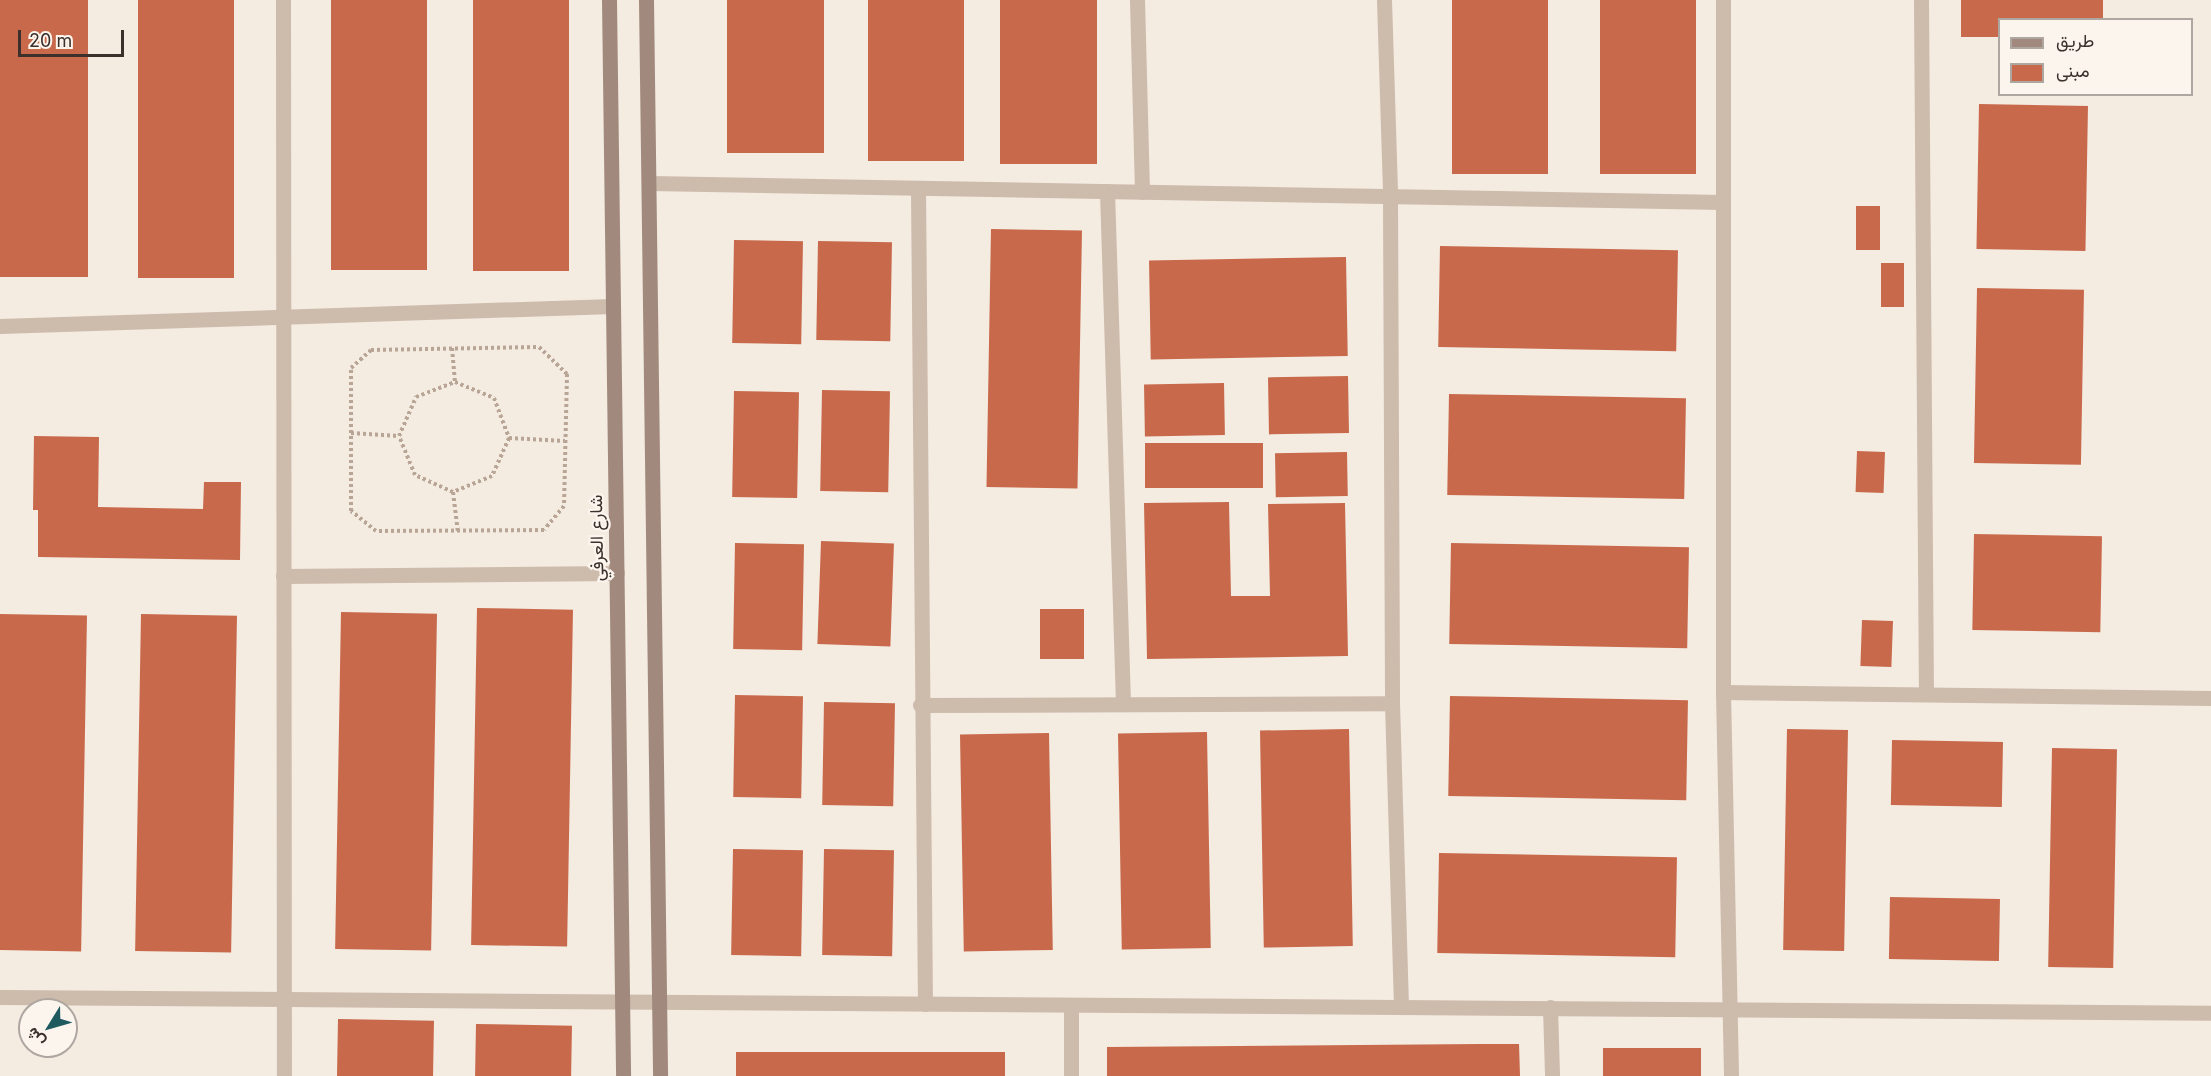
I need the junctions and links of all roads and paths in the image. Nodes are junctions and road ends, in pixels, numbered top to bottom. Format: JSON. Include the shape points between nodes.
{"nodes":[{"id":1,"x":283,"y":0,"type":"edge"},
{"id":2,"x":609,"y":0,"type":"edge"},
{"id":3,"x":646,"y":0,"type":"edge"},
{"id":4,"x":1137,"y":0,"type":"edge"},
{"id":5,"x":1384,"y":0,"type":"edge"},
{"id":6,"x":1723,"y":0,"type":"edge"},
{"id":7,"x":1921,"y":0,"type":"edge"},
{"id":8,"x":648,"y":183,"type":"junction"},
{"id":9,"x":918,"y":188,"type":"junction"},
{"id":10,"x":1107,"y":191,"type":"junction"},
{"id":11,"x":1142,"y":192,"type":"junction"},
{"id":12,"x":1390,"y":196,"type":"junction"},
{"id":13,"x":1723,"y":202,"type":"junction"},
{"id":14,"x":613,"y":306,"type":"junction"},
{"id":15,"x":283,"y":318,"type":"junction"},
{"id":16,"x":0,"y":326,"type":"edge"},
{"id":17,"x":452,"y":348,"type":"junction"},
{"id":18,"x":455,"y":382,"type":"junction"},
{"id":19,"x":351,"y":433,"type":"junction"},
{"id":20,"x":399,"y":436,"type":"junction"},
{"id":21,"x":509,"y":438,"type":"junction"},
{"id":22,"x":565,"y":441,"type":"junction"},
{"id":23,"x":453,"y":492,"type":"junction"},
{"id":24,"x":458,"y":531,"type":"junction"},
{"id":25,"x":617,"y":573,"type":"junction"},
{"id":26,"x":283,"y":576,"type":"junction"},
{"id":27,"x":1723,"y":692,"type":"junction"},
{"id":28,"x":1926,"y":694,"type":"junction"},
{"id":29,"x":2211,"y":698,"type":"edge"},
{"id":30,"x":1392,"y":703,"type":"junction"},
{"id":31,"x":1123,"y":704,"type":"junction"},
{"id":32,"x":920,"y":705,"type":"junction"},
{"id":33,"x":0,"y":997,"type":"edge"},
{"id":34,"x":284,"y":998,"type":"junction"},
{"id":35,"x":622,"y":1000,"type":"junction"},
{"id":36,"x":659,"y":1000,"type":"junction"},
{"id":37,"x":925,"y":1004,"type":"junction"},
{"id":38,"x":1071,"y":1006,"type":"junction"},
{"id":39,"x":1401,"y":1007,"type":"junction"},
{"id":40,"x":1550,"y":1007,"type":"junction"},
{"id":41,"x":1730,"y":1010,"type":"junction"},
{"id":42,"x":2211,"y":1013,"type":"edge"},
{"id":43,"x":284,"y":1076,"type":"edge"},
{"id":44,"x":622,"y":1076,"type":"edge"},
{"id":45,"x":660,"y":1076,"type":"edge"},
{"id":46,"x":1071,"y":1076,"type":"edge"},
{"id":47,"x":1552,"y":1076,"type":"edge"},
{"id":48,"x":1731,"y":1076,"type":"edge"}],
"edges":[{"from":1,"to":15,"type":"street"},
{"from":2,"to":14,"type":"street","name":"شارع العرفي"},
{"from":3,"to":8,"type":"street"},
{"from":4,"to":11,"type":"street"},
{"from":5,"to":12,"type":"street"},
{"from":6,"to":13,"type":"street"},
{"from":7,"to":28,"type":"street"},
{"from":8,"to":9,"type":"street"},
{"from":8,"to":36,"type":"street"},
{"from":9,"to":10,"type":"street"},
{"from":9,"to":32,"type":"street"},
{"from":10,"to":11,"type":"street"},
{"from":10,"to":31,"type":"street"},
{"from":11,"to":12,"type":"street"},
{"from":12,"to":13,"type":"street"},
{"from":12,"to":30,"type":"street"},
{"from":13,"to":27,"type":"street"},
{"from":14,"to":15,"type":"street"},
{"from":14,"to":25,"type":"street","name":"شارع العرفي"},
{"from":15,"to":16,"type":"street"},
{"from":15,"to":26,"type":"street"},
{"from":17,"to":18,"type":"path"},
{"from":17,"to":19,"type":"path","via":[[371,350],[351,368]]},
{"from":17,"to":22,"type":"path","via":[[539,347],[567,374]]},
{"from":18,"to":20,"type":"path","via":[[416,397]]},
{"from":18,"to":21,"type":"path","via":[[494,398]]},
{"from":19,"to":20,"type":"path"},
{"from":19,"to":24,"type":"path","via":[[351,511],[376,531]]},
{"from":20,"to":23,"type":"path","via":[[415,475]]},
{"from":21,"to":22,"type":"path"},
{"from":21,"to":23,"type":"path","via":[[492,476]]},
{"from":22,"to":24,"type":"path","via":[[564,506],[544,530]]},
{"from":23,"to":24,"type":"path"},
{"from":25,"to":26,"type":"street"},
{"from":25,"to":35,"type":"street","name":"شارع العرفي"},
{"from":26,"to":34,"type":"street"},
{"from":27,"to":28,"type":"street"},
{"from":27,"to":41,"type":"street"},
{"from":28,"to":29,"type":"street"},
{"from":30,"to":31,"type":"street"},
{"from":30,"to":39,"type":"street"},
{"from":31,"to":32,"type":"street"},
{"from":32,"to":37,"type":"street"},
{"from":33,"to":34,"type":"street"},
{"from":34,"to":35,"type":"street"},
{"from":34,"to":43,"type":"street"},
{"from":35,"to":36,"type":"street"},
{"from":35,"to":44,"type":"street","name":"شارع العرفي"},
{"from":36,"to":37,"type":"street"},
{"from":36,"to":45,"type":"street"},
{"from":37,"to":38,"type":"street"},
{"from":38,"to":39,"type":"street"},
{"from":38,"to":46,"type":"street"},
{"from":39,"to":40,"type":"street"},
{"from":40,"to":41,"type":"street"},
{"from":40,"to":47,"type":"street"},
{"from":41,"to":42,"type":"street"},
{"from":41,"to":48,"type":"street"}]}
